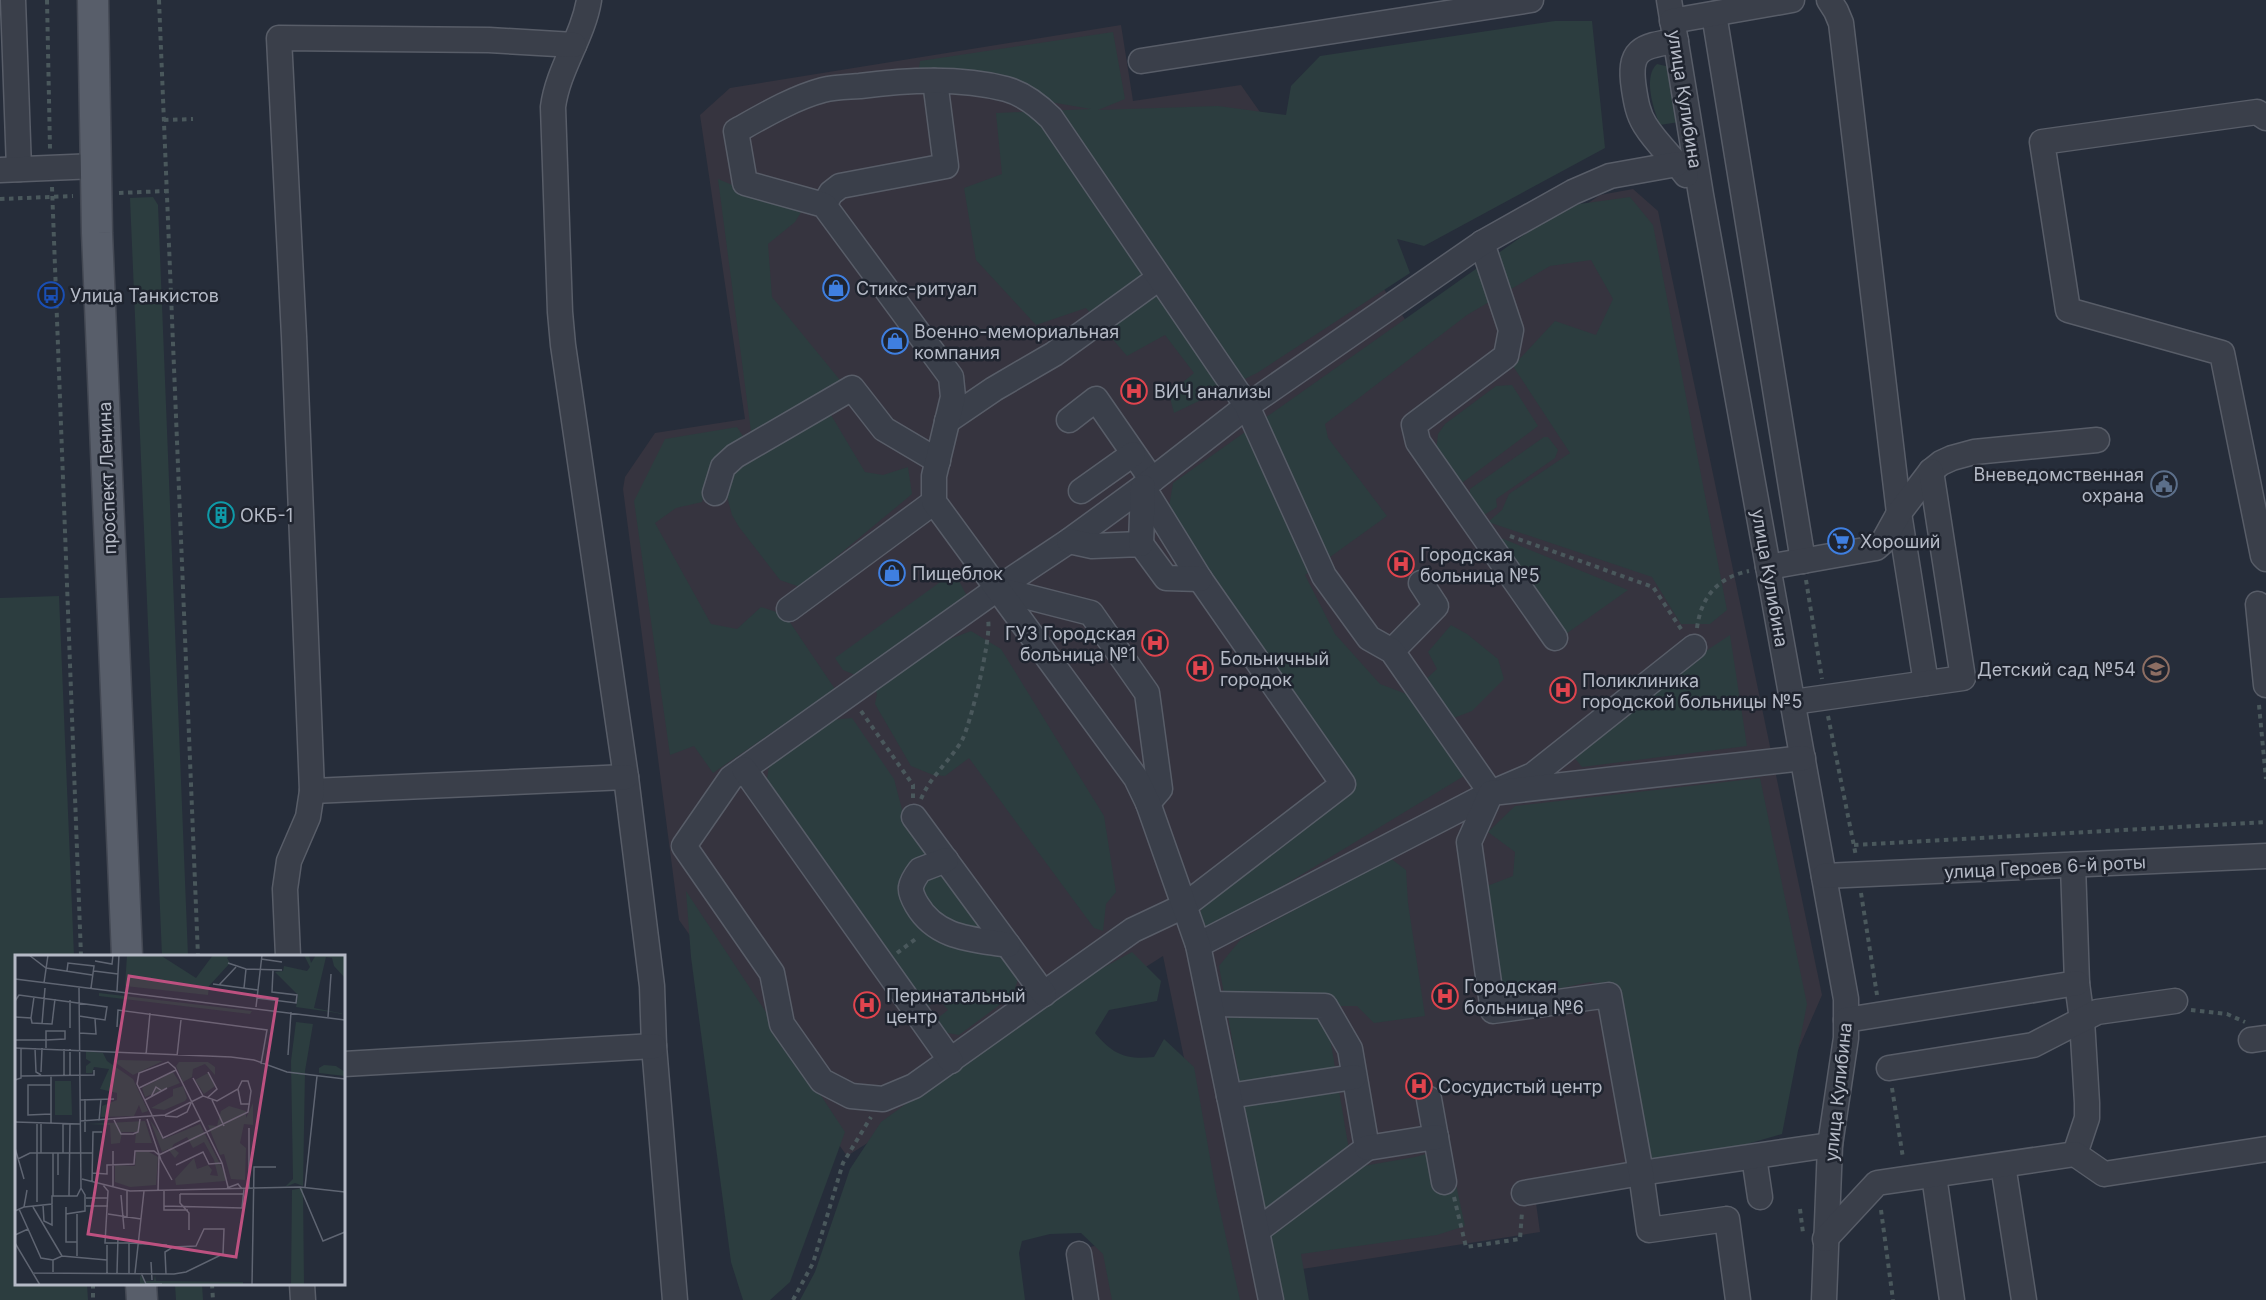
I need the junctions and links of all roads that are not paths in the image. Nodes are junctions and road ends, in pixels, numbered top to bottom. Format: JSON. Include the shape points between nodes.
{"nodes":[{"id":1,"x":13,"y":0,"type":"edge"},
{"id":2,"x":93,"y":0,"type":"edge"},
{"id":3,"x":588,"y":0,"type":"edge"},
{"id":4,"x":1531,"y":0,"type":"edge"},
{"id":5,"x":1792,"y":0,"type":"edge"},
{"id":6,"x":1829,"y":0,"type":"edge"},
{"id":7,"x":1714,"y":14,"type":"junction"},
{"id":8,"x":1672,"y":21,"type":"edge"},
{"id":9,"x":574,"y":45,"type":"junction"},
{"id":10,"x":1141,"y":61,"type":"dead end"},
{"id":11,"x":935,"y":81,"type":"junction"},
{"id":12,"x":2266,"y":118,"type":"edge"},
{"id":13,"x":1677,"y":164,"type":"junction"},
{"id":14,"x":96,"y":166,"type":"junction"},
{"id":15,"x":10,"y":170,"type":"edge"},
{"id":16,"x":1701,"y":195,"type":"junction"},
{"id":17,"x":824,"y":205,"type":"junction"},
{"id":18,"x":1482,"y":243,"type":"junction"},
{"id":19,"x":1159,"y":278,"type":"junction"},
{"id":20,"x":1247,"y":406,"type":"junction"},
{"id":21,"x":1068,"y":420,"type":"dead end"},
{"id":22,"x":946,"y":421,"type":"junction"},
{"id":23,"x":2097,"y":440,"type":"dead end"},
{"id":24,"x":1133,"y":454,"type":"junction"},
{"id":25,"x":938,"y":461,"type":"junction"},
{"id":26,"x":1931,"y":471,"type":"junction"},
{"id":27,"x":1147,"y":483,"type":"junction"},
{"id":28,"x":1081,"y":491,"type":"dead end"},
{"id":29,"x":715,"y":493,"type":"dead end"},
{"id":30,"x":934,"y":502,"type":"junction"},
{"id":31,"x":1899,"y":513,"type":"junction"},
{"id":32,"x":1069,"y":541,"type":"junction"},
{"id":33,"x":1140,"y":544,"type":"junction"},
{"id":34,"x":2266,"y":559,"type":"edge"},
{"id":35,"x":1803,"y":561,"type":"junction"},
{"id":36,"x":1768,"y":567,"type":"junction"},
{"id":37,"x":1200,"y":579,"type":"junction"},
{"id":38,"x":1421,"y":583,"type":"dead end"},
{"id":39,"x":990,"y":594,"type":"junction"},
{"id":40,"x":2258,"y":604,"type":"dead end"},
{"id":41,"x":789,"y":609,"type":"dead end"},
{"id":42,"x":1555,"y":638,"type":"dead end"},
{"id":43,"x":1694,"y":647,"type":"road end"},
{"id":44,"x":1392,"y":651,"type":"junction"},
{"id":45,"x":1926,"y":683,"type":"junction"},
{"id":46,"x":2266,"y":685,"type":"edge"},
{"id":47,"x":1793,"y":702,"type":"junction"},
{"id":48,"x":1803,"y":758,"type":"junction"},
{"id":49,"x":744,"y":769,"type":"junction"},
{"id":50,"x":626,"y":777,"type":"junction"},
{"id":51,"x":312,"y":791,"type":"junction"},
{"id":52,"x":1491,"y":793,"type":"junction"},
{"id":53,"x":1148,"y":802,"type":"junction"},
{"id":54,"x":914,"y":817,"type":"road end"},
{"id":55,"x":2266,"y":856,"type":"edge"},
{"id":56,"x":946,"y":860,"type":"junction"},
{"id":57,"x":2073,"y":866,"type":"junction"},
{"id":58,"x":1824,"y":876,"type":"junction"},
{"id":59,"x":1184,"y":906,"type":"junction"},
{"id":60,"x":1008,"y":945,"type":"junction"},
{"id":61,"x":1198,"y":945,"type":"junction"},
{"id":62,"x":127,"y":955,"type":"edge"},
{"id":63,"x":288,"y":955,"type":"edge"},
{"id":64,"x":2077,"y":983,"type":"junction"},
{"id":65,"x":1044,"y":994,"type":"junction"},
{"id":66,"x":2175,"y":1001,"type":"road end"},
{"id":67,"x":1211,"y":1004,"type":"junction"},
{"id":68,"x":1846,"y":1020,"type":"junction"},
{"id":69,"x":2082,"y":1020,"type":"junction"},
{"id":70,"x":654,"y":1046,"type":"junction"},
{"id":71,"x":951,"y":1061,"type":"junction"},
{"id":72,"x":345,"y":1064,"type":"edge"},
{"id":73,"x":1889,"y":1068,"type":"dead end"},
{"id":74,"x":1354,"y":1077,"type":"junction"},
{"id":75,"x":1229,"y":1096,"type":"junction"},
{"id":76,"x":1429,"y":1099,"type":"dead end"},
{"id":77,"x":1436,"y":1137,"type":"junction"},
{"id":78,"x":1830,"y":1145,"type":"junction"},
{"id":79,"x":1367,"y":1148,"type":"junction"},
{"id":80,"x":2266,"y":1149,"type":"edge"},
{"id":81,"x":2075,"y":1154,"type":"junction"},
{"id":82,"x":1754,"y":1157,"type":"junction"},
{"id":83,"x":2003,"y":1165,"type":"junction"},
{"id":84,"x":1641,"y":1173,"type":"junction"},
{"id":85,"x":1934,"y":1176,"type":"junction"},
{"id":86,"x":1444,"y":1182,"type":"road end"},
{"id":87,"x":1524,"y":1193,"type":"road end"},
{"id":88,"x":1760,"y":1197,"type":"dead end"},
{"id":89,"x":1258,"y":1230,"type":"junction"},
{"id":90,"x":1825,"y":1239,"type":"junction"},
{"id":91,"x":1078,"y":1254,"type":"dead end"},
{"id":92,"x":141,"y":1285,"type":"edge"},
{"id":93,"x":302,"y":1285,"type":"edge"},
{"id":94,"x":142,"y":1300,"type":"edge"},
{"id":95,"x":303,"y":1300,"type":"edge"},
{"id":96,"x":675,"y":1300,"type":"edge"},
{"id":97,"x":1086,"y":1300,"type":"edge"},
{"id":98,"x":1271,"y":1300,"type":"edge"},
{"id":99,"x":1738,"y":1300,"type":"edge"},
{"id":100,"x":1824,"y":1300,"type":"edge"},
{"id":101,"x":1952,"y":1300,"type":"edge"},
{"id":102,"x":2024,"y":1300,"type":"edge"}],
"edges":[{"from":1,"to":15,"type":"street"},
{"from":2,"to":14,"type":"main road","name":"проспект Ленина"},
{"from":3,"to":9,"type":"street"},
{"from":4,"to":10,"type":"street"},
{"from":5,"to":7,"type":"street"},
{"from":6,"to":31,"type":"street","via":[[1841,23]]},
{"from":7,"to":8,"type":"street"},
{"from":7,"to":35,"type":"street"},
{"from":8,"to":13,"type":"street","via":[[1657,44],[1642,50],[1632,66],[1635,98],[1644,122]]},
{"from":8,"to":16,"type":"street","name":"улица Кулибина"},
{"from":9,"to":50,"type":"street","via":[[553,106],[563,345]]},
{"from":9,"to":51,"type":"street","via":[[279,38]]},
{"from":11,"to":17,"type":"street","via":[[946,166],[840,186]]},
{"from":11,"to":17,"type":"street","via":[[909,80],[824,90],[736,131],[745,183]]},
{"from":11,"to":19,"type":"street","via":[[1005,89],[1024,97],[1052,118]]},
{"from":12,"to":34,"type":"street","via":[[2257,111],[2042,142],[2068,310],[2222,352],[2262,556]]},
{"from":13,"to":16,"type":"street"},
{"from":13,"to":18,"type":"street","via":[[1610,176]]},
{"from":14,"to":15,"type":"street"},
{"from":14,"to":62,"type":"main road","name":"проспект Ленина"},
{"from":16,"to":36,"type":"street","name":"улица Кулибина"},
{"from":17,"to":22,"type":"street","via":[[951,377],[953,397]]},
{"from":18,"to":20,"type":"street"},
{"from":18,"to":42,"type":"street","via":[[1511,330],[1506,356],[1413,425],[1419,442]]},
{"from":19,"to":20,"type":"street"},
{"from":19,"to":22,"type":"street","via":[[1054,354]]},
{"from":20,"to":27,"type":"street"},
{"from":20,"to":44,"type":"street","via":[[1324,576],[1369,638]]},
{"from":21,"to":24,"type":"street","via":[[1096,399]]},
{"from":22,"to":25,"type":"street"},
{"from":23,"to":26,"type":"street","via":[[1974,452],[1952,458]]},
{"from":24,"to":27,"type":"street"},
{"from":24,"to":28,"type":"street"},
{"from":25,"to":29,"type":"street","via":[[884,429],[852,388],[735,456],[723,467]]},
{"from":25,"to":30,"type":"street"},
{"from":26,"to":31,"type":"street"},
{"from":26,"to":45,"type":"street","via":[[1963,678]]},
{"from":27,"to":32,"type":"street"},
{"from":27,"to":33,"type":"street"},
{"from":27,"to":37,"type":"street"},
{"from":30,"to":39,"type":"street"},
{"from":30,"to":41,"type":"street"},
{"from":31,"to":35,"type":"street","via":[[1876,548]]},
{"from":31,"to":45,"type":"street"},
{"from":32,"to":33,"type":"street","via":[[1092,546]]},
{"from":32,"to":39,"type":"street"},
{"from":33,"to":37,"type":"street","via":[[1166,578]]},
{"from":35,"to":36,"type":"street"},
{"from":36,"to":47,"type":"street","name":"улица Кулибина"},
{"from":37,"to":59,"type":"street","via":[[1343,784]]},
{"from":38,"to":44,"type":"street","via":[[1436,606]]},
{"from":39,"to":49,"type":"street"},
{"from":39,"to":53,"type":"street","via":[[1136,778]]},
{"from":39,"to":53,"type":"street","via":[[1091,613],[1147,693],[1160,789]]},
{"from":40,"to":46,"type":"street"},
{"from":43,"to":52,"type":"street","via":[[1533,775]]},
{"from":44,"to":52,"type":"street"},
{"from":45,"to":47,"type":"street"},
{"from":47,"to":48,"type":"street","name":"улица Кулибина"},
{"from":48,"to":52,"type":"street"},
{"from":48,"to":58,"type":"street","name":"улица Кулибина"},
{"from":49,"to":71,"type":"street"},
{"from":49,"to":71,"type":"street","via":[[731,778],[684,846],[772,973],[782,1024],[822,1081],[851,1096],[883,1099],[914,1086]]},
{"from":50,"to":51,"type":"street"},
{"from":50,"to":70,"type":"street","via":[[652,986]]},
{"from":51,"to":63,"type":"street","via":[[308,817],[289,861],[285,889]]},
{"from":52,"to":61,"type":"street"},
{"from":52,"to":84,"type":"street","via":[[1469,842],[1493,1011],[1609,994]]},
{"from":53,"to":59,"type":"street"},
{"from":54,"to":56,"type":"street"},
{"from":55,"to":57,"type":"street","name":"улица Героев 6-й роты"},
{"from":56,"to":60,"type":"street"},
{"from":56,"to":60,"type":"street","via":[[920,870],[911,886],[913,899],[933,926],[953,935]]},
{"from":57,"to":58,"type":"street","name":"улица Героев 6-й роты"},
{"from":57,"to":64,"type":"street"},
{"from":58,"to":68,"type":"street","name":"улица Кулибина","via":[[1845,990]]},
{"from":59,"to":61,"type":"street"},
{"from":59,"to":65,"type":"street","via":[[1134,930]]},
{"from":60,"to":65,"type":"street"},
{"from":61,"to":67,"type":"street"},
{"from":64,"to":68,"type":"street"},
{"from":64,"to":69,"type":"street"},
{"from":65,"to":71,"type":"street"},
{"from":66,"to":69,"type":"street","via":[[2097,1012]]},
{"from":67,"to":74,"type":"street","via":[[1325,1006],[1350,1049]]},
{"from":67,"to":75,"type":"street"},
{"from":68,"to":78,"type":"street","name":"улица Кулибина"},
{"from":69,"to":73,"type":"street","via":[[2033,1045]]},
{"from":69,"to":81,"type":"street","via":[[2087,1118]]},
{"from":70,"to":72,"type":"street"},
{"from":70,"to":96,"type":"street"},
{"from":74,"to":75,"type":"street"},
{"from":74,"to":79,"type":"street"},
{"from":75,"to":89,"type":"street"},
{"from":76,"to":77,"type":"street"},
{"from":77,"to":79,"type":"street"},
{"from":77,"to":86,"type":"street"},
{"from":78,"to":82,"type":"street"},
{"from":78,"to":90,"type":"street","name":"улица Кулибина"},
{"from":79,"to":89,"type":"street"},
{"from":80,"to":81,"type":"street","via":[[2104,1174]]},
{"from":81,"to":83,"type":"street"},
{"from":82,"to":84,"type":"street"},
{"from":82,"to":88,"type":"street"},
{"from":83,"to":85,"type":"street"},
{"from":83,"to":102,"type":"street"},
{"from":84,"to":87,"type":"street"},
{"from":84,"to":99,"type":"street","via":[[1649,1230],[1727,1219]]},
{"from":85,"to":90,"type":"street","via":[[1877,1183]]},
{"from":85,"to":101,"type":"street"},
{"from":89,"to":98,"type":"street"},
{"from":90,"to":100,"type":"street","name":"улица Кулибина"},
{"from":91,"to":97,"type":"street"},
{"from":92,"to":94,"type":"main road"},
{"from":93,"to":95,"type":"street"}]}
